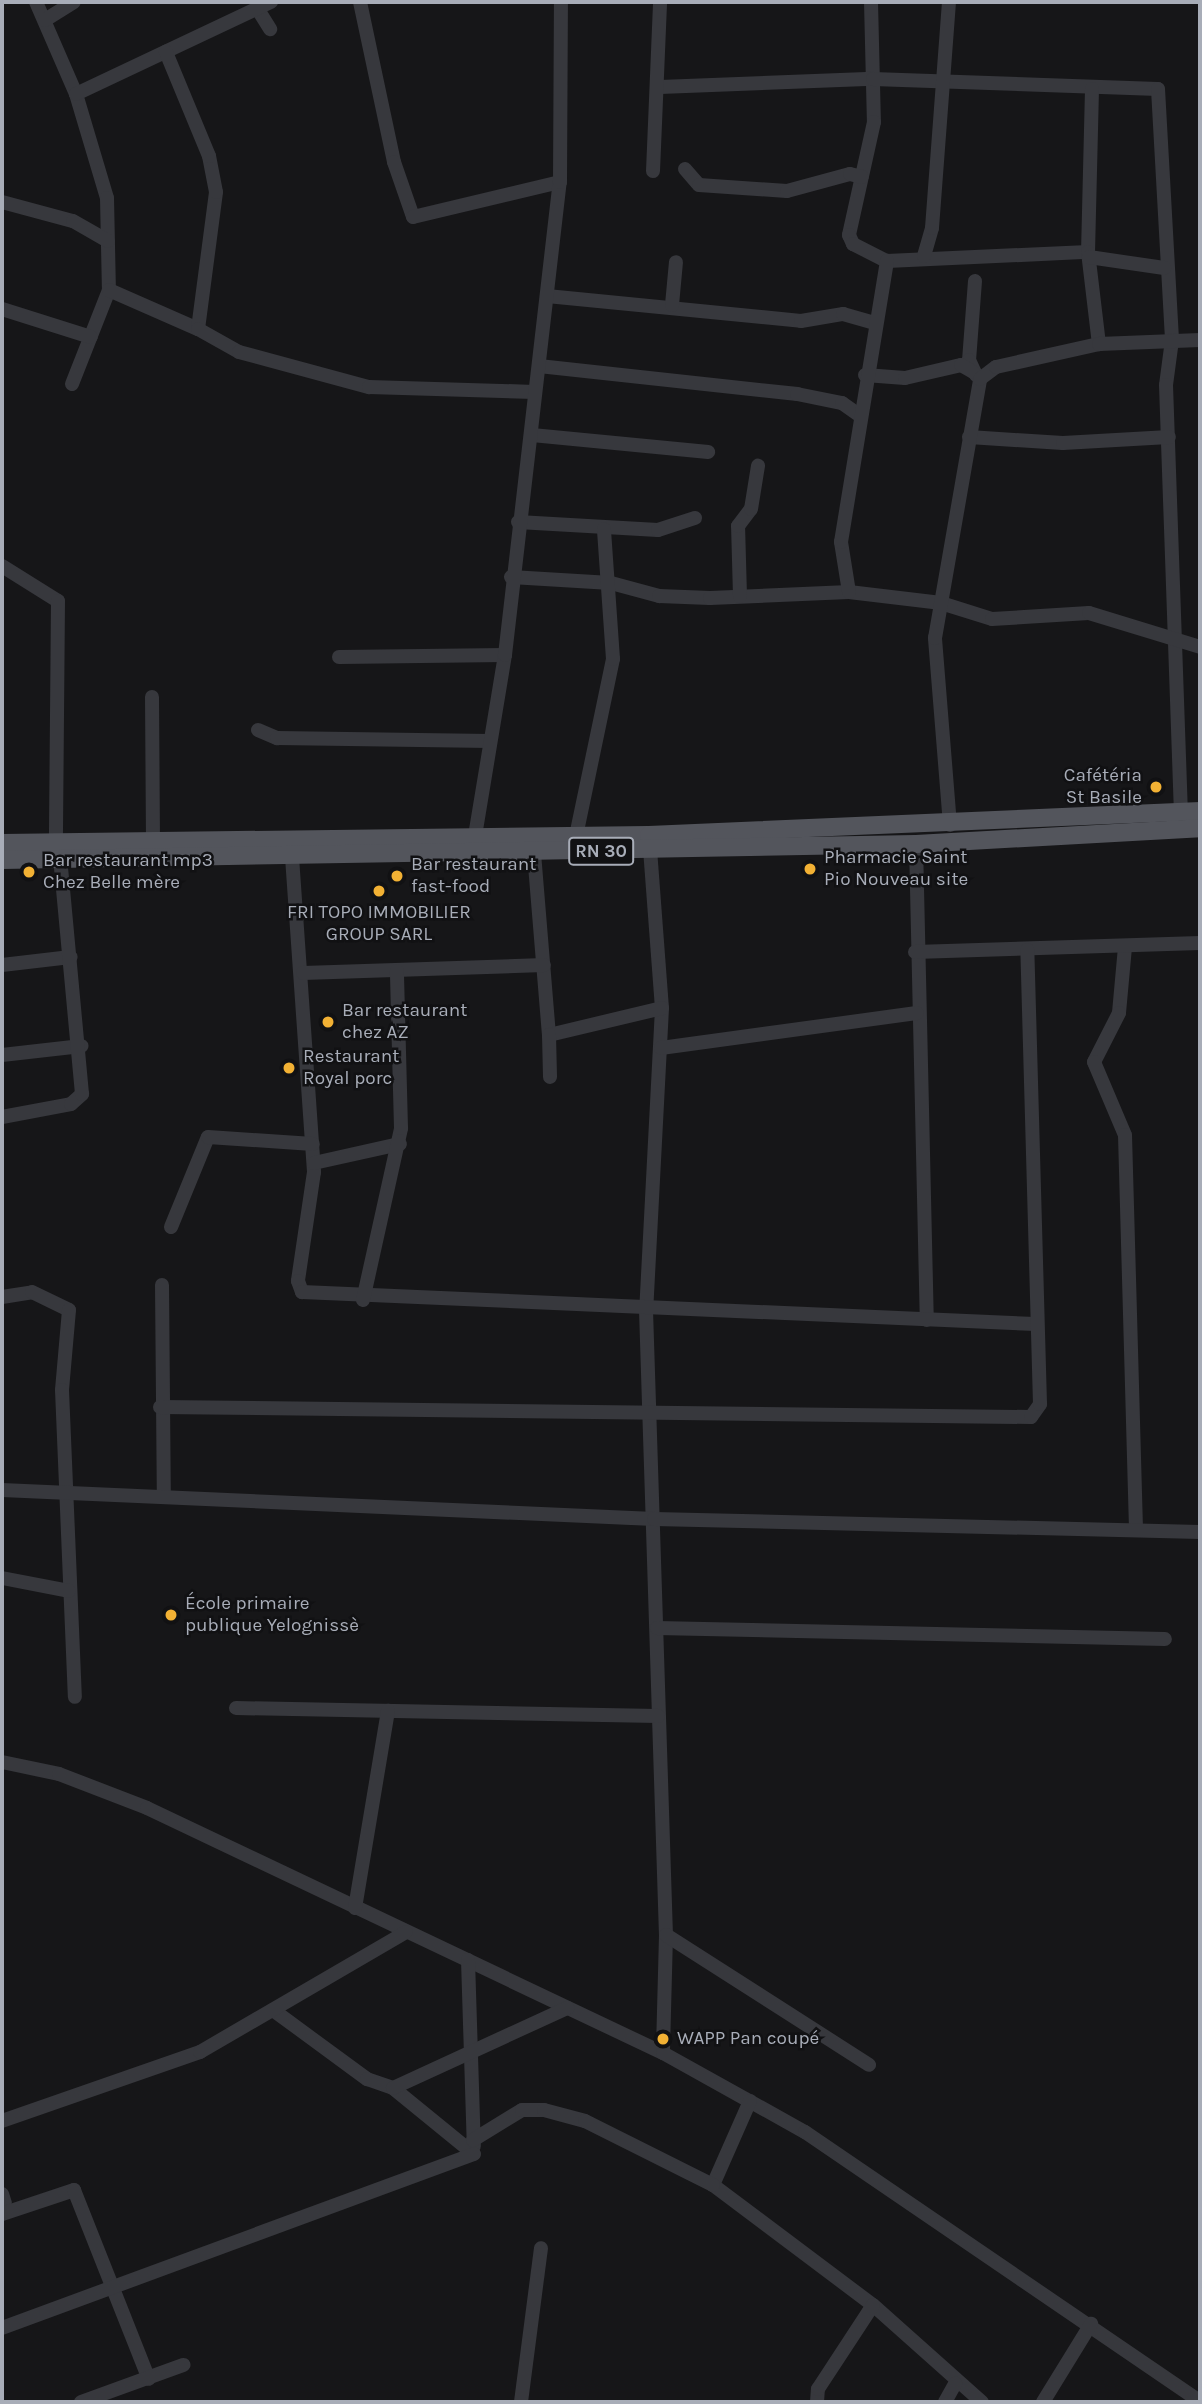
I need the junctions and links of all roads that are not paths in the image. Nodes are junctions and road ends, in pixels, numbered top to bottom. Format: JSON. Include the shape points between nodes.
{"nodes":[{"id":1,"x":36,"y":2,"type":"edge"},
{"id":2,"x":75,"y":2,"type":"edge"},
{"id":3,"x":361,"y":2,"type":"edge"},
{"id":4,"x":561,"y":2,"type":"edge"},
{"id":5,"x":660,"y":2,"type":"edge"},
{"id":6,"x":871,"y":2,"type":"edge"},
{"id":7,"x":949,"y":2,"type":"edge"},
{"id":8,"x":261,"y":5,"type":"edge"},
{"id":9,"x":45,"y":20,"type":"junction"},
{"id":10,"x":270,"y":29,"type":"dead end"},
{"id":11,"x":166,"y":52,"type":"junction"},
{"id":12,"x":873,"y":79,"type":"junction"},
{"id":13,"x":944,"y":79,"type":"junction"},
{"id":14,"x":660,"y":87,"type":"junction"},
{"id":15,"x":1091,"y":89,"type":"junction"},
{"id":16,"x":76,"y":94,"type":"junction"},
{"id":17,"x":685,"y":169,"type":"dead end"},
{"id":18,"x":653,"y":171,"type":"dead end"},
{"id":19,"x":862,"y":177,"type":"junction"},
{"id":20,"x":560,"y":182,"type":"junction"},
{"id":21,"x":3,"y":198,"type":"edge"},
{"id":22,"x":108,"y":241,"type":"junction"},
{"id":23,"x":1089,"y":255,"type":"junction"},
{"id":24,"x":924,"y":256,"type":"junction"},
{"id":25,"x":887,"y":261,"type":"junction"},
{"id":26,"x":676,"y":262,"type":"dead end"},
{"id":27,"x":1164,"y":268,"type":"junction"},
{"id":28,"x":975,"y":281,"type":"dead end"},
{"id":29,"x":109,"y":290,"type":"junction"},
{"id":30,"x":547,"y":296,"type":"junction"},
{"id":31,"x":672,"y":305,"type":"junction"},
{"id":32,"x":2,"y":309,"type":"edge"},
{"id":33,"x":874,"y":323,"type":"junction"},
{"id":34,"x":198,"y":329,"type":"junction"},
{"id":35,"x":91,"y":337,"type":"junction"},
{"id":36,"x":1172,"y":340,"type":"junction"},
{"id":37,"x":1200,"y":340,"type":"edge"},
{"id":38,"x":1099,"y":344,"type":"junction"},
{"id":39,"x":539,"y":366,"type":"junction"},
{"id":40,"x":865,"y":375,"type":"junction"},
{"id":41,"x":976,"y":375,"type":"junction"},
{"id":42,"x":72,"y":384,"type":"dead end"},
{"id":43,"x":534,"y":392,"type":"junction"},
{"id":44,"x":858,"y":414,"type":"junction"},
{"id":45,"x":532,"y":435,"type":"junction"},
{"id":46,"x":1169,"y":437,"type":"junction"},
{"id":47,"x":969,"y":438,"type":"junction"},
{"id":48,"x":708,"y":452,"type":"dead end"},
{"id":49,"x":758,"y":466,"type":"dead end"},
{"id":50,"x":695,"y":518,"type":"dead end"},
{"id":51,"x":518,"y":522,"type":"junction"},
{"id":52,"x":604,"y":529,"type":"junction"},
{"id":53,"x":2,"y":566,"type":"edge"},
{"id":54,"x":511,"y":577,"type":"junction"},
{"id":55,"x":611,"y":583,"type":"junction"},
{"id":56,"x":849,"y":592,"type":"junction"},
{"id":57,"x":740,"y":596,"type":"junction"},
{"id":58,"x":941,"y":603,"type":"junction"},
{"id":59,"x":1177,"y":644,"type":"junction"},
{"id":60,"x":1200,"y":647,"type":"edge"},
{"id":61,"x":505,"y":655,"type":"junction"},
{"id":62,"x":339,"y":657,"type":"dead end"},
{"id":63,"x":152,"y":697,"type":"dead end"},
{"id":64,"x":258,"y":730,"type":"dead end"},
{"id":65,"x":490,"y":741,"type":"junction"},
{"id":66,"x":1200,"y":811,"type":"edge"},
{"id":67,"x":1181,"y":812,"type":"junction"},
{"id":68,"x":950,"y":825,"type":"junction"},
{"id":69,"x":1200,"y":828,"type":"edge"},
{"id":70,"x":475,"y":836,"type":"junction"},
{"id":71,"x":576,"y":836,"type":"junction"},
{"id":72,"x":153,"y":839,"type":"junction"},
{"id":73,"x":2,"y":843,"type":"edge"},
{"id":74,"x":916,"y":844,"type":"junction"},
{"id":75,"x":650,"y":849,"type":"junction"},
{"id":76,"x":58,"y":850,"type":"junction"},
{"id":77,"x":534,"y":853,"type":"junction"},
{"id":78,"x":292,"y":857,"type":"junction"},
{"id":79,"x":2,"y":860,"type":"edge"},
{"id":80,"x":1200,"y":943,"type":"edge"},
{"id":81,"x":1125,"y":947,"type":"junction"},
{"id":82,"x":1027,"y":950,"type":"junction"},
{"id":83,"x":915,"y":953,"type":"junction"},
{"id":84,"x":71,"y":957,"type":"junction"},
{"id":85,"x":2,"y":965,"type":"edge"},
{"id":86,"x":544,"y":965,"type":"junction"},
{"id":87,"x":397,"y":971,"type":"junction"},
{"id":88,"x":303,"y":973,"type":"junction"},
{"id":89,"x":662,"y":1009,"type":"junction"},
{"id":90,"x":917,"y":1013,"type":"junction"},
{"id":91,"x":549,"y":1035,"type":"junction"},
{"id":92,"x":81,"y":1046,"type":"junction"},
{"id":93,"x":661,"y":1048,"type":"junction"},
{"id":94,"x":2,"y":1055,"type":"edge"},
{"id":95,"x":550,"y":1077,"type":"dead end"},
{"id":96,"x":2,"y":1117,"type":"edge"},
{"id":97,"x":313,"y":1144,"type":"junction"},
{"id":98,"x":400,"y":1144,"type":"junction"},
{"id":99,"x":314,"y":1163,"type":"junction"},
{"id":100,"x":171,"y":1227,"type":"dead end"},
{"id":101,"x":162,"y":1284,"type":"dead end"},
{"id":102,"x":2,"y":1297,"type":"edge"},
{"id":103,"x":363,"y":1300,"type":"junction"},
{"id":104,"x":646,"y":1310,"type":"junction"},
{"id":105,"x":927,"y":1320,"type":"junction"},
{"id":106,"x":1035,"y":1324,"type":"junction"},
{"id":107,"x":160,"y":1407,"type":"junction"},
{"id":108,"x":649,"y":1412,"type":"junction"},
{"id":109,"x":2,"y":1490,"type":"edge"},
{"id":110,"x":65,"y":1494,"type":"junction"},
{"id":111,"x":164,"y":1497,"type":"junction"},
{"id":112,"x":654,"y":1519,"type":"junction"},
{"id":113,"x":1136,"y":1530,"type":"junction"},
{"id":114,"x":1200,"y":1532,"type":"edge"},
{"id":115,"x":2,"y":1578,"type":"edge"},
{"id":116,"x":69,"y":1591,"type":"junction"},
{"id":117,"x":657,"y":1628,"type":"junction"},
{"id":118,"x":1165,"y":1639,"type":"dead end"},
{"id":119,"x":75,"y":1697,"type":"dead end"},
{"id":120,"x":236,"y":1708,"type":"dead end"},
{"id":121,"x":388,"y":1711,"type":"junction"},
{"id":122,"x":658,"y":1716,"type":"junction"},
{"id":123,"x":2,"y":1762,"type":"edge"},
{"id":124,"x":355,"y":1908,"type":"junction"},
{"id":125,"x":406,"y":1932,"type":"junction"},
{"id":126,"x":666,"y":1935,"type":"junction"},
{"id":127,"x":468,"y":1960,"type":"junction"},
{"id":128,"x":567,"y":2008,"type":"junction"},
{"id":129,"x":274,"y":2010,"type":"junction"},
{"id":130,"x":663,"y":2053,"type":"junction"},
{"id":131,"x":471,"y":2054,"type":"junction"},
{"id":132,"x":869,"y":2065,"type":"dead end"},
{"id":133,"x":393,"y":2088,"type":"junction"},
{"id":134,"x":750,"y":2101,"type":"junction"},
{"id":135,"x":2,"y":2121,"type":"edge"},
{"id":136,"x":474,"y":2147,"type":"junction"},
{"id":137,"x":713,"y":2185,"type":"junction"},
{"id":138,"x":3,"y":2204,"type":"edge"},
{"id":139,"x":541,"y":2248,"type":"dead end"},
{"id":140,"x":111,"y":2288,"type":"junction"},
{"id":141,"x":873,"y":2305,"type":"junction"},
{"id":142,"x":1091,"y":2324,"type":"junction"},
{"id":143,"x":2,"y":2328,"type":"edge"},
{"id":144,"x":183,"y":2365,"type":"dead end"},
{"id":145,"x":149,"y":2379,"type":"junction"},
{"id":146,"x":955,"y":2384,"type":"junction"},
{"id":147,"x":1200,"y":2401,"type":"edge"},
{"id":148,"x":81,"y":2402,"type":"edge"},
{"id":149,"x":520,"y":2402,"type":"edge"},
{"id":150,"x":817,"y":2402,"type":"edge"},
{"id":151,"x":944,"y":2402,"type":"edge"},
{"id":152,"x":982,"y":2402,"type":"edge"},
{"id":153,"x":1043,"y":2402,"type":"edge"}],
"edges":[{"from":1,"to":9,"type":"street"},
{"from":2,"to":9,"type":"street"},
{"from":3,"to":20,"type":"street","via":[[394,162],[412,217]]},
{"from":4,"to":20,"type":"street"},
{"from":5,"to":14,"type":"street"},
{"from":6,"to":12,"type":"street"},
{"from":7,"to":13,"type":"street"},
{"from":8,"to":10,"type":"street"},
{"from":8,"to":11,"type":"street"},
{"from":9,"to":16,"type":"street"},
{"from":11,"to":16,"type":"street"},
{"from":11,"to":34,"type":"street","via":[[209,156],[216,192]]},
{"from":12,"to":13,"type":"street"},
{"from":12,"to":14,"type":"street"},
{"from":12,"to":19,"type":"street","via":[[874,122]]},
{"from":13,"to":15,"type":"street"},
{"from":13,"to":24,"type":"street"},
{"from":14,"to":18,"type":"street"},
{"from":15,"to":23,"type":"street"},
{"from":15,"to":27,"type":"street","via":[[1158,89]]},
{"from":16,"to":22,"type":"street","via":[[104,184]]},
{"from":17,"to":19,"type":"street","via":[[699,185],[786,191],[850,174]]},
{"from":19,"to":25,"type":"street","via":[[849,235]]},
{"from":20,"to":30,"type":"street"},
{"from":21,"to":22,"type":"street","via":[[73,221]]},
{"from":22,"to":29,"type":"street"},
{"from":23,"to":24,"type":"street"},
{"from":23,"to":27,"type":"street"},
{"from":23,"to":38,"type":"street"},
{"from":24,"to":25,"type":"street"},
{"from":25,"to":33,"type":"street"},
{"from":26,"to":31,"type":"street"},
{"from":27,"to":36,"type":"street"},
{"from":28,"to":41,"type":"street"},
{"from":29,"to":34,"type":"street"},
{"from":29,"to":35,"type":"street"},
{"from":30,"to":31,"type":"street"},
{"from":30,"to":39,"type":"street"},
{"from":31,"to":33,"type":"street","via":[[801,321],[843,314]]},
{"from":32,"to":35,"type":"street"},
{"from":33,"to":40,"type":"street"},
{"from":34,"to":43,"type":"street","via":[[239,352],[369,387]]},
{"from":35,"to":42,"type":"street"},
{"from":36,"to":37,"type":"street"},
{"from":36,"to":38,"type":"street"},
{"from":36,"to":46,"type":"street"},
{"from":38,"to":41,"type":"street"},
{"from":39,"to":43,"type":"street"},
{"from":39,"to":44,"type":"street","via":[[797,394],[842,402]]},
{"from":40,"to":41,"type":"street","via":[[905,378],[961,365]]},
{"from":40,"to":44,"type":"street"},
{"from":41,"to":47,"type":"street"},
{"from":43,"to":45,"type":"street"},
{"from":44,"to":56,"type":"street","via":[[841,542]]},
{"from":45,"to":48,"type":"street"},
{"from":45,"to":51,"type":"street"},
{"from":46,"to":47,"type":"street","via":[[1063,443]]},
{"from":46,"to":59,"type":"street"},
{"from":47,"to":58,"type":"street"},
{"from":49,"to":57,"type":"street","via":[[751,509],[738,526]]},
{"from":50,"to":52,"type":"street","via":[[674,528]]},
{"from":51,"to":52,"type":"street"},
{"from":51,"to":54,"type":"street"},
{"from":52,"to":55,"type":"street"},
{"from":53,"to":76,"type":"street","via":[[58,601]]},
{"from":54,"to":55,"type":"street"},
{"from":54,"to":61,"type":"street"},
{"from":55,"to":57,"type":"street","via":[[659,596]]},
{"from":55,"to":71,"type":"street","via":[[613,659]]},
{"from":56,"to":57,"type":"street"},
{"from":56,"to":58,"type":"street"},
{"from":58,"to":59,"type":"street","via":[[992,619],[1064,612],[1116,617]]},
{"from":58,"to":68,"type":"street","via":[[934,661]]},
{"from":59,"to":60,"type":"street"},
{"from":59,"to":67,"type":"street"},
{"from":61,"to":62,"type":"street"},
{"from":61,"to":65,"type":"street"},
{"from":63,"to":72,"type":"street"},
{"from":64,"to":65,"type":"street","via":[[277,738]]},
{"from":65,"to":70,"type":"street"},
{"from":66,"to":67,"type":"main road","number":"RN 30"},
{"from":67,"to":68,"type":"main road","number":"RN 30"},
{"from":68,"to":71,"type":"main road","number":"RN 30"},
{"from":69,"to":74,"type":"main road","name":"RN 30","number":"RN 30"},
{"from":70,"to":71,"type":"main road","number":"RN 30"},
{"from":70,"to":72,"type":"main road","number":"RN 30"},
{"from":72,"to":76,"type":"main road","number":"RN 30"},
{"from":73,"to":76,"type":"main road","number":"RN 30"},
{"from":74,"to":75,"type":"main road","name":"RN 30","number":"RN 30"},
{"from":74,"to":83,"type":"street"},
{"from":75,"to":77,"type":"main road","name":"RN 30","number":"RN 30"},
{"from":75,"to":89,"type":"street"},
{"from":76,"to":78,"type":"main road","name":"RN 30","number":"RN 30"},
{"from":76,"to":79,"type":"main road","name":"RN 30","number":"RN 30"},
{"from":76,"to":84,"type":"street"},
{"from":77,"to":78,"type":"main road","name":"RN 30","number":"RN 30"},
{"from":77,"to":86,"type":"street"},
{"from":78,"to":88,"type":"street"},
{"from":80,"to":81,"type":"street"},
{"from":81,"to":82,"type":"street"},
{"from":81,"to":113,"type":"street","via":[[1119,1013],[1094,1062],[1125,1135]]},
{"from":82,"to":83,"type":"street"},
{"from":82,"to":106,"type":"street"},
{"from":83,"to":90,"type":"street"},
{"from":84,"to":85,"type":"street"},
{"from":84,"to":92,"type":"street"},
{"from":86,"to":87,"type":"street"},
{"from":86,"to":91,"type":"street"},
{"from":87,"to":88,"type":"street"},
{"from":87,"to":98,"type":"street"},
{"from":88,"to":97,"type":"street"},
{"from":89,"to":91,"type":"street"},
{"from":89,"to":93,"type":"street"},
{"from":90,"to":93,"type":"street"},
{"from":90,"to":105,"type":"street"},
{"from":91,"to":95,"type":"street"},
{"from":92,"to":94,"type":"street"},
{"from":92,"to":96,"type":"street","via":[[82,1094],[71,1104]]},
{"from":93,"to":104,"type":"street"},
{"from":97,"to":99,"type":"street"},
{"from":97,"to":100,"type":"street","via":[[208,1137]]},
{"from":98,"to":99,"type":"street"},
{"from":98,"to":103,"type":"street"},
{"from":99,"to":103,"type":"street","via":[[300,1290]]},
{"from":101,"to":107,"type":"street"},
{"from":102,"to":110,"type":"street","via":[[32,1292],[69,1310],[62,1390]]},
{"from":103,"to":104,"type":"street"},
{"from":104,"to":105,"type":"street"},
{"from":104,"to":108,"type":"street"},
{"from":105,"to":106,"type":"street"},
{"from":106,"to":108,"type":"street","via":[[1040,1404],[1031,1417]]},
{"from":107,"to":108,"type":"street"},
{"from":107,"to":111,"type":"street"},
{"from":108,"to":112,"type":"street"},
{"from":109,"to":110,"type":"street"},
{"from":110,"to":111,"type":"street"},
{"from":110,"to":116,"type":"street"},
{"from":111,"to":112,"type":"street"},
{"from":112,"to":113,"type":"street"},
{"from":112,"to":117,"type":"street"},
{"from":113,"to":114,"type":"street"},
{"from":115,"to":116,"type":"street"},
{"from":116,"to":119,"type":"street"},
{"from":117,"to":118,"type":"street"},
{"from":117,"to":122,"type":"street"},
{"from":120,"to":121,"type":"street"},
{"from":121,"to":122,"type":"street"},
{"from":121,"to":124,"type":"street"},
{"from":122,"to":126,"type":"street"},
{"from":123,"to":124,"type":"street","via":[[59,1774],[147,1808]]},
{"from":124,"to":125,"type":"street"},
{"from":125,"to":127,"type":"street"},
{"from":125,"to":129,"type":"street"},
{"from":126,"to":130,"type":"street"},
{"from":126,"to":132,"type":"street"},
{"from":127,"to":128,"type":"street"},
{"from":127,"to":131,"type":"street"},
{"from":128,"to":130,"type":"street"},
{"from":128,"to":131,"type":"street"},
{"from":129,"to":133,"type":"street","via":[[367,2078]]},
{"from":129,"to":135,"type":"street","via":[[200,2052]]},
{"from":130,"to":134,"type":"street"},
{"from":131,"to":133,"type":"street"},
{"from":131,"to":136,"type":"street"},
{"from":133,"to":136,"type":"street"},
{"from":134,"to":137,"type":"street"},
{"from":134,"to":142,"type":"street"},
{"from":136,"to":137,"type":"street","via":[[533,2108],[585,2121]]},
{"from":136,"to":140,"type":"street"},
{"from":137,"to":141,"type":"street"},
{"from":138,"to":140,"type":"street","via":[[74,2190]]},
{"from":139,"to":149,"type":"street"},
{"from":140,"to":143,"type":"street"},
{"from":140,"to":145,"type":"street"},
{"from":141,"to":146,"type":"street"},
{"from":141,"to":150,"type":"street","via":[[818,2389]]},
{"from":142,"to":147,"type":"street"},
{"from":142,"to":153,"type":"street"},
{"from":144,"to":145,"type":"street"},
{"from":145,"to":148,"type":"street"},
{"from":146,"to":151,"type":"street"},
{"from":146,"to":152,"type":"street"}]}
